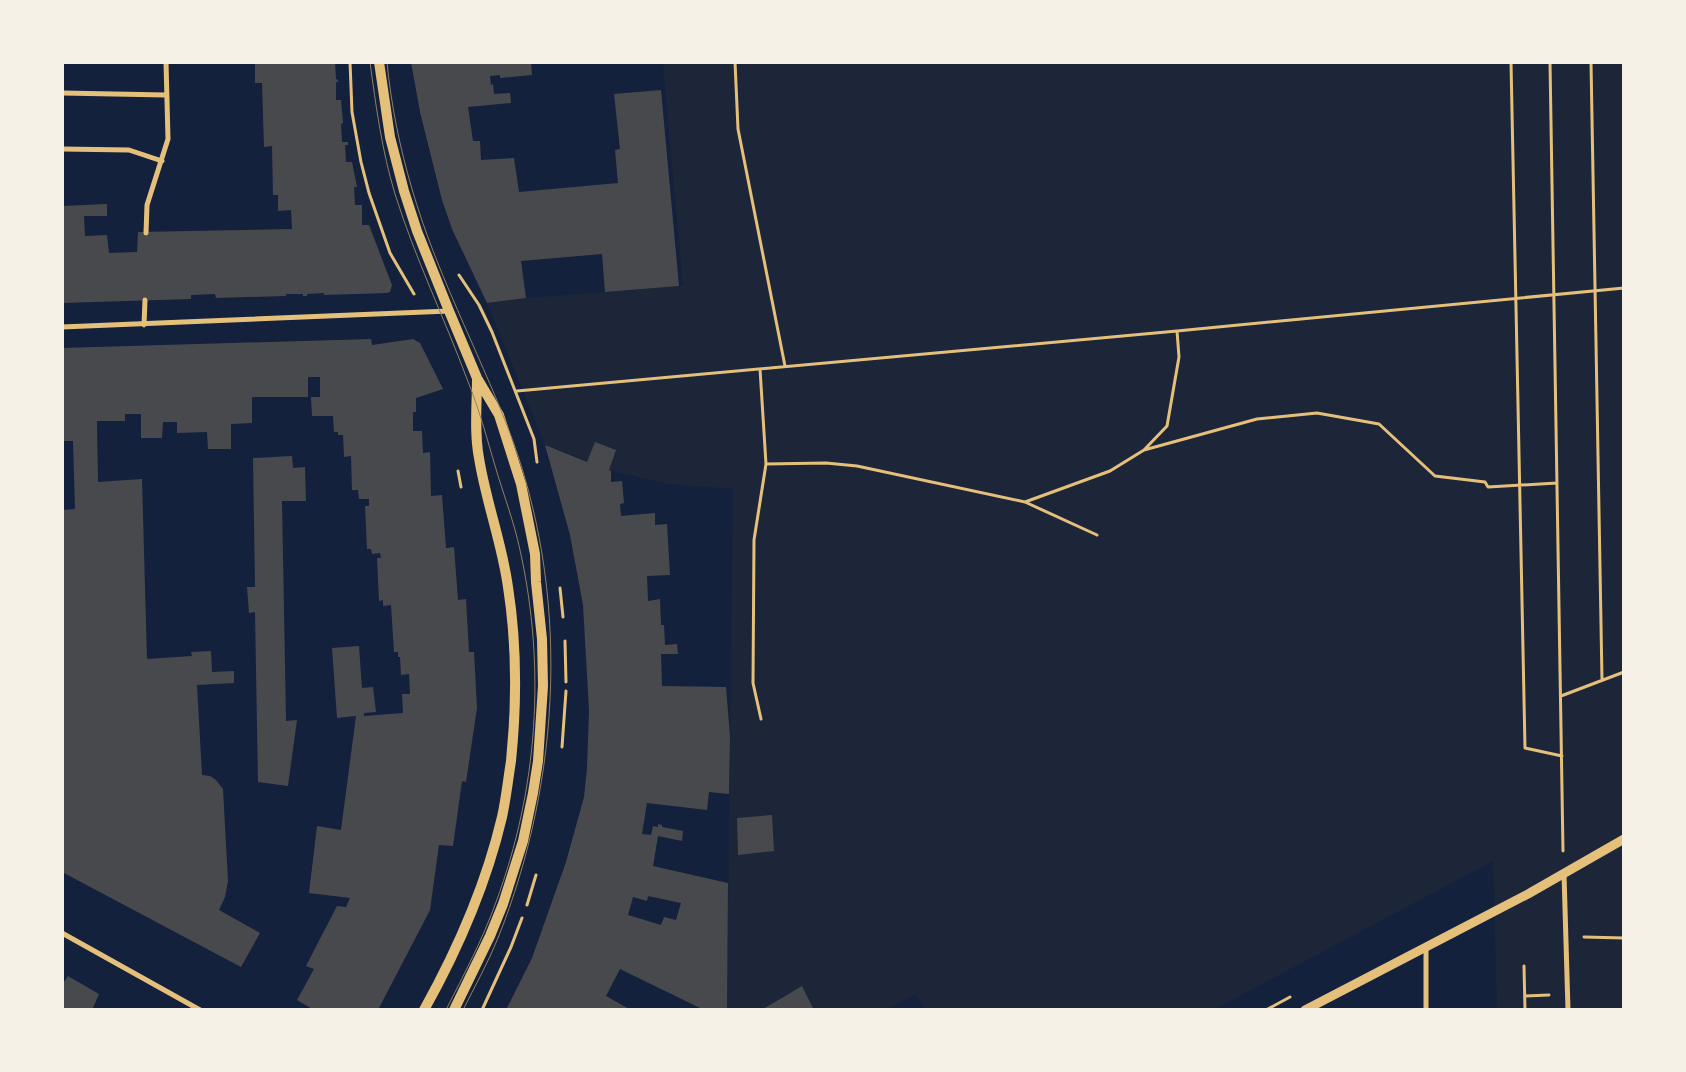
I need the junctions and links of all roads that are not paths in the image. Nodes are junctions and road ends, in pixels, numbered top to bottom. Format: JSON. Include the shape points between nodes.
{"nodes":[{"id":1,"x":166,"y":62,"type":"edge"},
{"id":2,"x":379,"y":62,"type":"edge"},
{"id":3,"x":62,"y":93,"type":"edge"},
{"id":4,"x":166,"y":95,"type":"junction"},
{"id":5,"x":62,"y":149,"type":"edge"},
{"id":6,"x":162,"y":161,"type":"junction"},
{"id":7,"x":146,"y":233,"type":"dead end"},
{"id":8,"x":145,"y":300,"type":"dead end"},
{"id":9,"x":449,"y":311,"type":"junction"},
{"id":10,"x":144,"y":325,"type":"junction"},
{"id":11,"x":62,"y":327,"type":"edge"},
{"id":12,"x":477,"y":378,"type":"junction"},
{"id":13,"x":1624,"y":839,"type":"edge"},
{"id":14,"x":1564,"y":874,"type":"junction"},
{"id":15,"x":62,"y":933,"type":"edge"},
{"id":16,"x":1426,"y":948,"type":"junction"},
{"id":17,"x":200,"y":1010,"type":"edge"},
{"id":18,"x":424,"y":1010,"type":"edge"},
{"id":19,"x":454,"y":1010,"type":"edge"},
{"id":20,"x":1305,"y":1010,"type":"edge"},
{"id":21,"x":1426,"y":1010,"type":"edge"},
{"id":22,"x":1568,"y":1010,"type":"edge"}],
"edges":[{"from":1,"to":4,"type":"street"},
{"from":2,"to":9,"type":"main road","via":[[388,129],[404,191]]},
{"from":3,"to":4,"type":"street"},
{"from":4,"to":6,"type":"street","via":[[168,139]]},
{"from":5,"to":6,"type":"street","via":[[129,150]]},
{"from":6,"to":7,"type":"street","via":[[147,205]]},
{"from":8,"to":10,"type":"street"},
{"from":9,"to":10,"type":"street"},
{"from":9,"to":12,"type":"main road"},
{"from":10,"to":11,"type":"street"},
{"from":12,"to":18,"type":"main road","via":[[476,437],[508,587],[516,664],[516,705],[502,817],[465,927]]},
{"from":12,"to":19,"type":"main road","via":[[499,415],[532,531],[543,686],[538,761],[523,841],[490,936]]},
{"from":13,"to":14,"type":"street"},
{"from":14,"to":16,"type":"street"},
{"from":14,"to":22,"type":"street"},
{"from":15,"to":17,"type":"street"},
{"from":16,"to":20,"type":"street"},
{"from":16,"to":21,"type":"street"}]}
